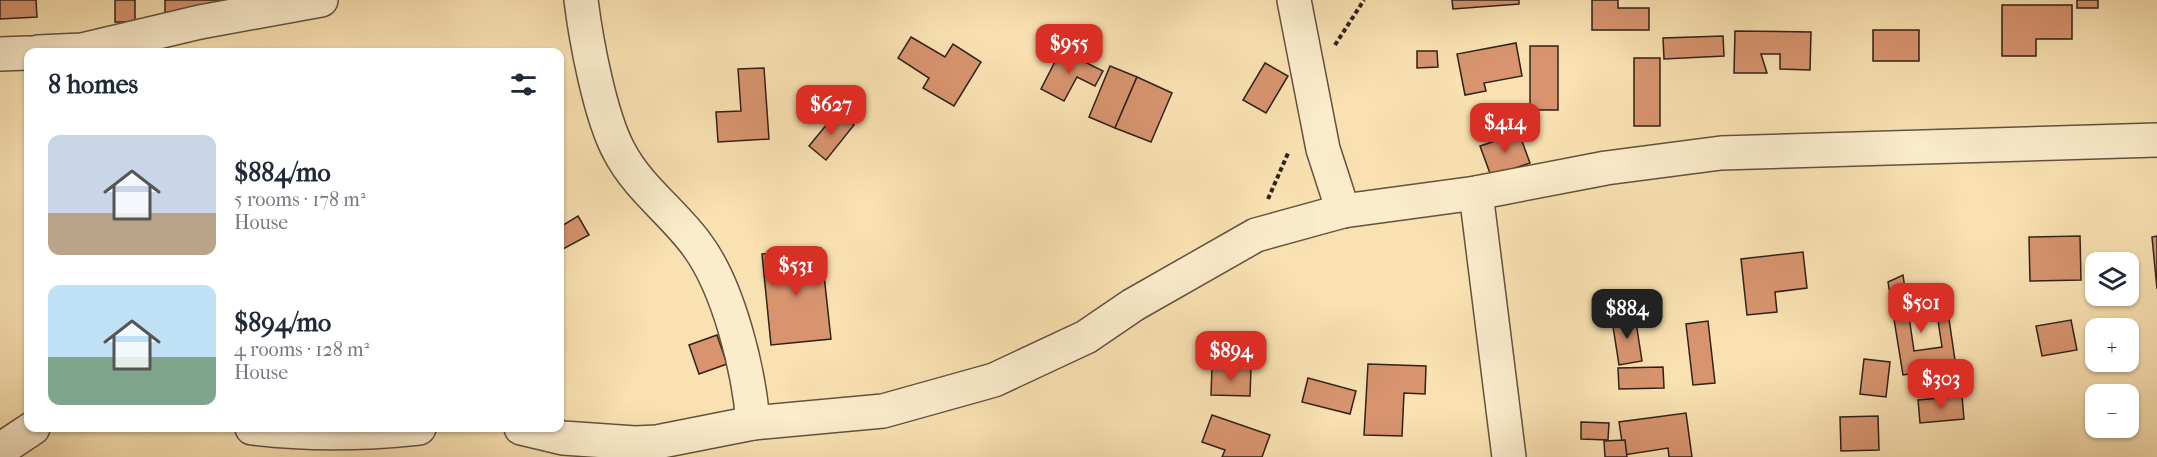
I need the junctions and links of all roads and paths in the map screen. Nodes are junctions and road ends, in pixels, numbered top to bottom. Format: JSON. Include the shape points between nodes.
{"nodes":[{"id":1,"x":321,"y":0,"type":"edge"},
{"id":2,"x":581,"y":0,"type":"edge"},
{"id":3,"x":1294,"y":0,"type":"edge"},
{"id":4,"x":264,"y":5,"type":"edge"},
{"id":5,"x":90,"y":48,"type":"edge"},
{"id":6,"x":24,"y":53,"type":"edge"},
{"id":7,"x":0,"y":54,"type":"edge"},
{"id":8,"x":2157,"y":140,"type":"edge"},
{"id":9,"x":1293,"y":142,"type":"dead end"},
{"id":10,"x":1476,"y":193,"type":"junction"},
{"id":11,"x":1342,"y":211,"type":"junction"},
{"id":12,"x":1256,"y":235,"type":"junction"},
{"id":13,"x":753,"y":423,"type":"junction"},
{"id":14,"x":27,"y":432,"type":"edge"},
{"id":15,"x":346,"y":432,"type":"edge"},
{"id":16,"x":379,"y":432,"type":"edge"},
{"id":17,"x":538,"y":432,"type":"edge"},
{"id":18,"x":689,"y":446,"type":"edge"},
{"id":19,"x":0,"y":450,"type":"edge"},
{"id":20,"x":1509,"y":457,"type":"edge"}],
"edges":[{"from":1,"to":4,"type":"street"},
{"from":2,"to":13,"type":"street","via":[[611,135],[627,166],[698,246],[712,270],[744,362]]},
{"from":3,"to":11,"type":"street","via":[[1323,150]]},
{"from":4,"to":5,"type":"street"},
{"from":6,"to":7,"type":"street"},
{"from":8,"to":10,"type":"street","via":[[1721,153],[1606,168]]},
{"from":9,"to":12,"type":"path"},
{"from":10,"to":11,"type":"street"},
{"from":10,"to":20,"type":"street"},
{"from":11,"to":12,"type":"street"},
{"from":12,"to":13,"type":"street","via":[[1133,305],[1086,337],[994,380],[883,411]]},
{"from":13,"to":18,"type":"street"},
{"from":14,"to":19,"type":"street"},
{"from":15,"to":16,"type":"street"},
{"from":17,"to":18,"type":"street","via":[[563,438]]}]}
